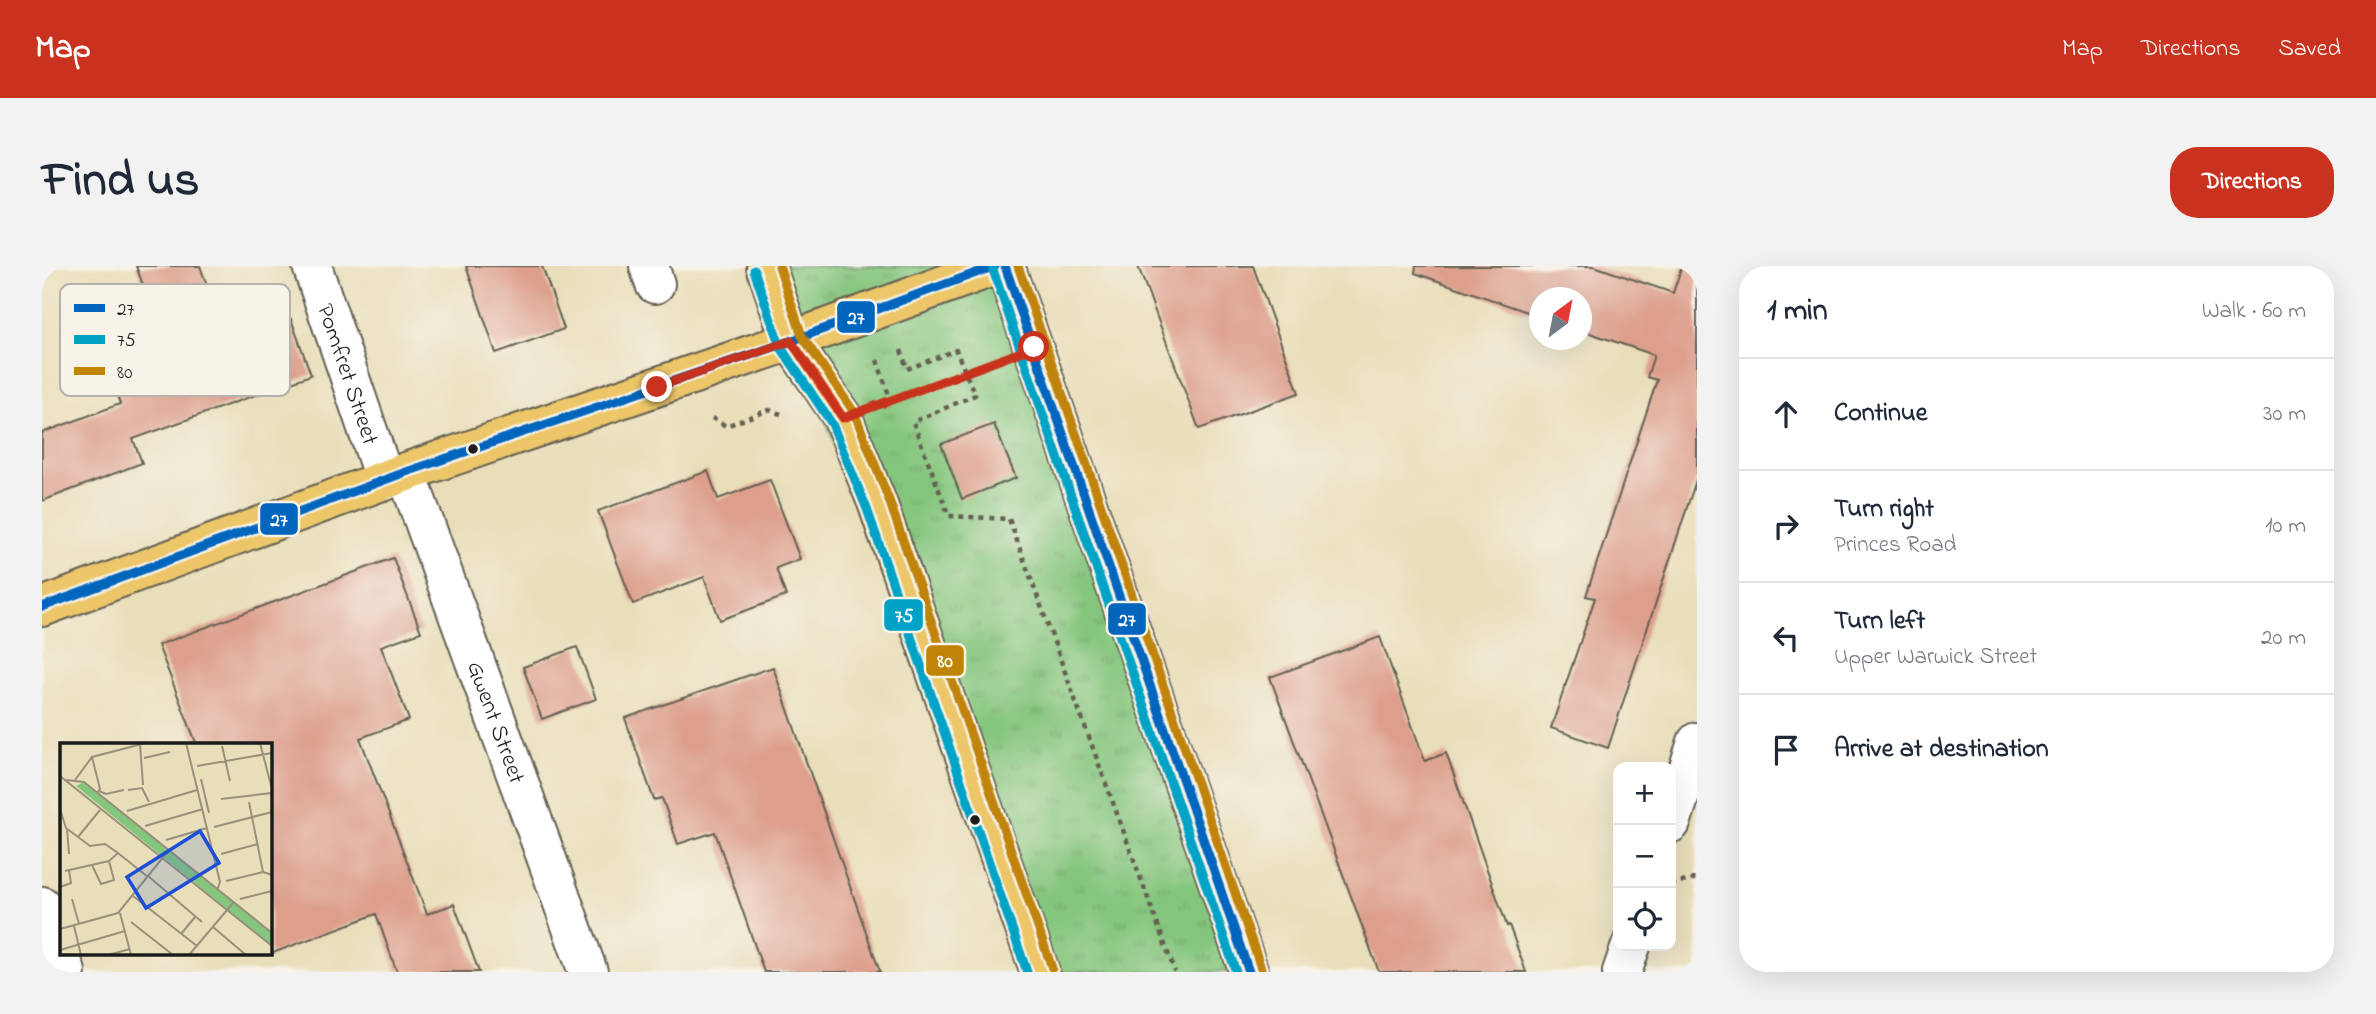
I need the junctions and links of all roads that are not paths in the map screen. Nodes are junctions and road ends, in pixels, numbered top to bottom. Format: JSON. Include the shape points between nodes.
{"nodes":[{"id":1,"x":312,"y":266,"type":"edge"},
{"id":2,"x":766,"y":266,"type":"edge"},
{"id":3,"x":995,"y":266,"type":"edge"},
{"id":4,"x":1005,"y":266,"type":"edge"},
{"id":5,"x":791,"y":341,"type":"junction"},
{"id":6,"x":396,"y":477,"type":"junction"},
{"id":7,"x":42,"y":607,"type":"edge"},
{"id":8,"x":1697,"y":742,"type":"edge"},
{"id":9,"x":1676,"y":807,"type":"edge"},
{"id":10,"x":42,"y":906,"type":"edge"},
{"id":11,"x":1629,"y":951,"type":"edge"},
{"id":12,"x":66,"y":972,"type":"edge"},
{"id":13,"x":588,"y":972,"type":"edge"},
{"id":14,"x":1040,"y":972,"type":"edge"},
{"id":15,"x":1249,"y":972,"type":"edge"},
{"id":16,"x":1622,"y":972,"type":"edge"}],
"edges":[{"from":1,"to":6,"type":"street","name":"Pomfret Street"},
{"from":2,"to":5,"type":"main road"},
{"from":3,"to":5,"type":"main road"},
{"from":4,"to":15,"type":"main road"},
{"from":5,"to":6,"type":"main road"},
{"from":5,"to":14,"type":"main road","via":[[843,418],[878,505]]},
{"from":6,"to":7,"type":"main road"},
{"from":6,"to":13,"type":"street","name":"Gwent Street"},
{"from":8,"to":9,"type":"street"},
{"from":10,"to":12,"type":"street"},
{"from":11,"to":16,"type":"street"}]}
